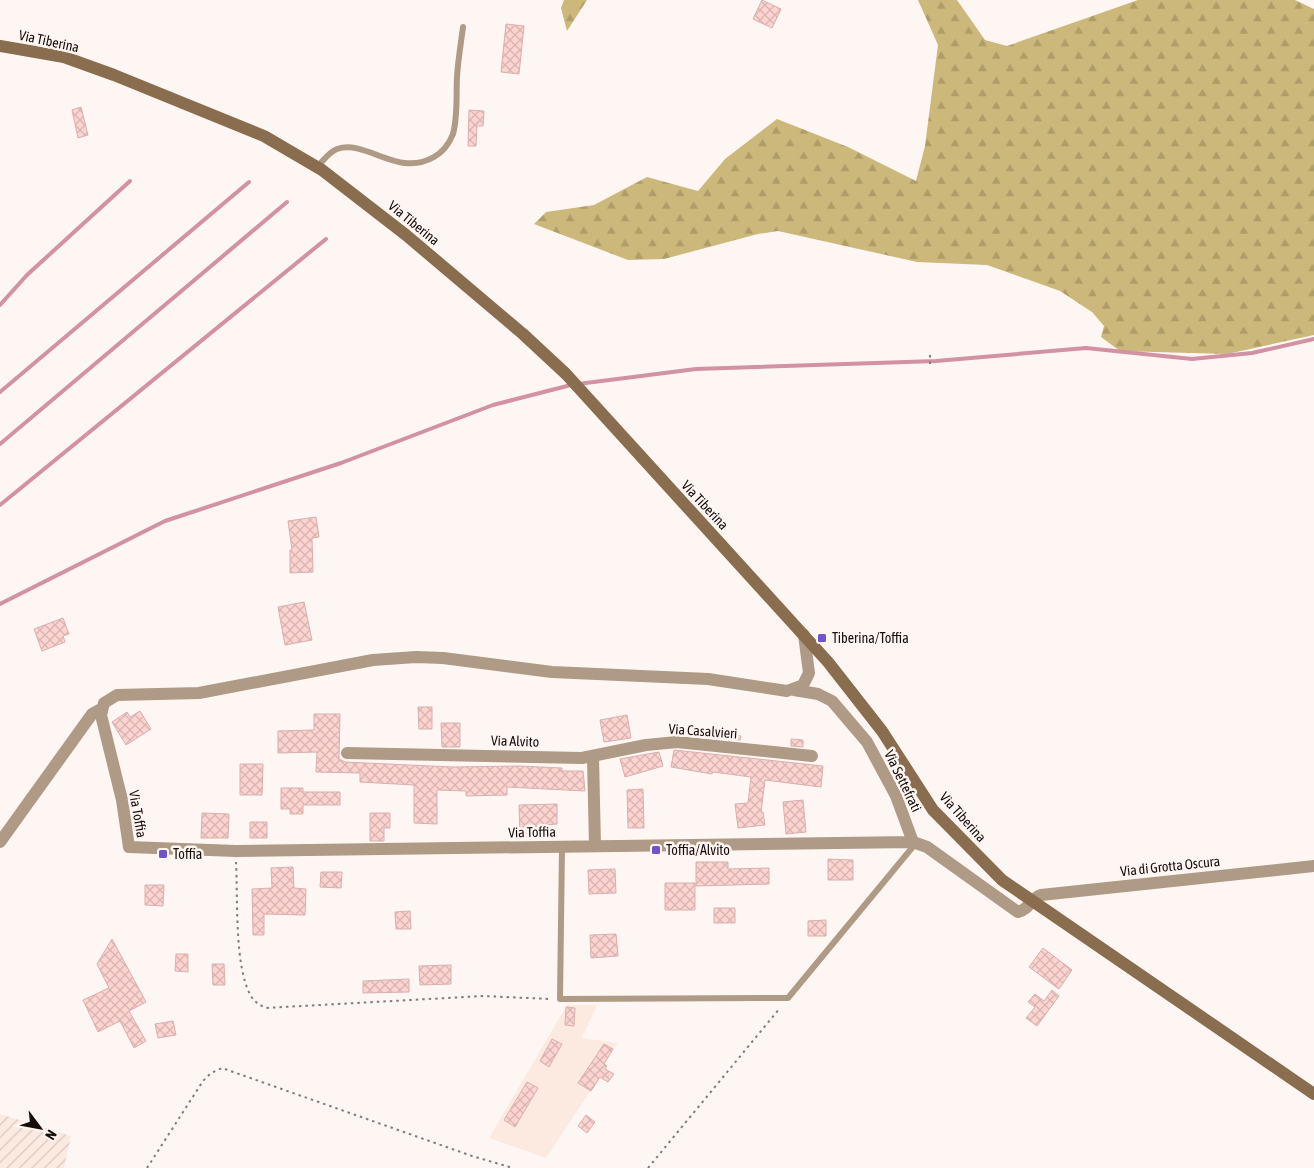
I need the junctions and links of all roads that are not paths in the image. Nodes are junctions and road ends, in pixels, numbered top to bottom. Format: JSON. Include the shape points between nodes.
{"nodes":[{"id":1,"x":463,"y":27,"type":"dead end"},
{"id":2,"x":0,"y":46,"type":"edge"},
{"id":3,"x":317,"y":167,"type":"junction"},
{"id":4,"x":804,"y":635,"type":"junction"},
{"id":5,"x":828,"y":662,"type":"junction"},
{"id":6,"x":809,"y":674,"type":"junction"},
{"id":7,"x":794,"y":690,"type":"junction"},
{"id":8,"x":101,"y":709,"type":"junction"},
{"id":9,"x":347,"y":752,"type":"dead end"},
{"id":10,"x":812,"y":756,"type":"dead end"},
{"id":11,"x":592,"y":757,"type":"junction"},
{"id":12,"x":0,"y":842,"type":"edge"},
{"id":13,"x":915,"y":842,"type":"junction"},
{"id":14,"x":595,"y":846,"type":"junction"},
{"id":15,"x":562,"y":847,"type":"junction"},
{"id":16,"x":1314,"y":866,"type":"edge"},
{"id":17,"x":1032,"y":900,"type":"junction"},
{"id":18,"x":1314,"y":1094,"type":"edge"}],
"edges":[{"from":1,"to":3,"type":"lane","via":[[454,128],[442,152],[423,162],[408,164],[343,148],[331,152]]},
{"from":2,"to":3,"type":"main road","name":"Via Tiberina","via":[[64,57],[114,75],[264,136]]},
{"from":3,"to":4,"type":"main road","name":"Via Tiberina","via":[[406,235],[566,374]]},
{"from":4,"to":5,"type":"main road","name":"Via Tiberina"},
{"from":4,"to":6,"type":"street"},
{"from":5,"to":6,"type":"street"},
{"from":5,"to":17,"type":"main road","name":"Via Tiberina","via":[[882,731],[933,810],[1002,880]]},
{"from":6,"to":7,"type":"street","via":[[806,682]]},
{"from":7,"to":8,"type":"street","via":[[776,691],[699,678],[552,672],[416,657],[373,660],[199,693],[117,695],[108,699]]},
{"from":7,"to":13,"type":"street","name":"Via Settefrati","via":[[818,694],[832,701],[867,742],[896,796]]},
{"from":8,"to":12,"type":"street","via":[[92,714]]},
{"from":8,"to":15,"type":"street","name":"Via Toffia","via":[[122,800],[129,848],[236,851]]},
{"from":9,"to":11,"type":"street","name":"Via Alvito"},
{"from":10,"to":11,"type":"street","name":"Via Casalvieri","via":[[677,742]]},
{"from":11,"to":14,"type":"street"},
{"from":13,"to":14,"type":"street","name":"Via Toffia"},
{"from":13,"to":15,"type":"lane","via":[[788,998],[560,999]]},
{"from":13,"to":17,"type":"street","via":[[927,846],[1014,911],[1024,910]]},
{"from":14,"to":15,"type":"street","name":"Via Toffia"},
{"from":16,"to":17,"type":"street","name":"Via di Grotta Oscura","via":[[1041,895]]},
{"from":17,"to":18,"type":"main road","name":"Via Tiberina"}]}
